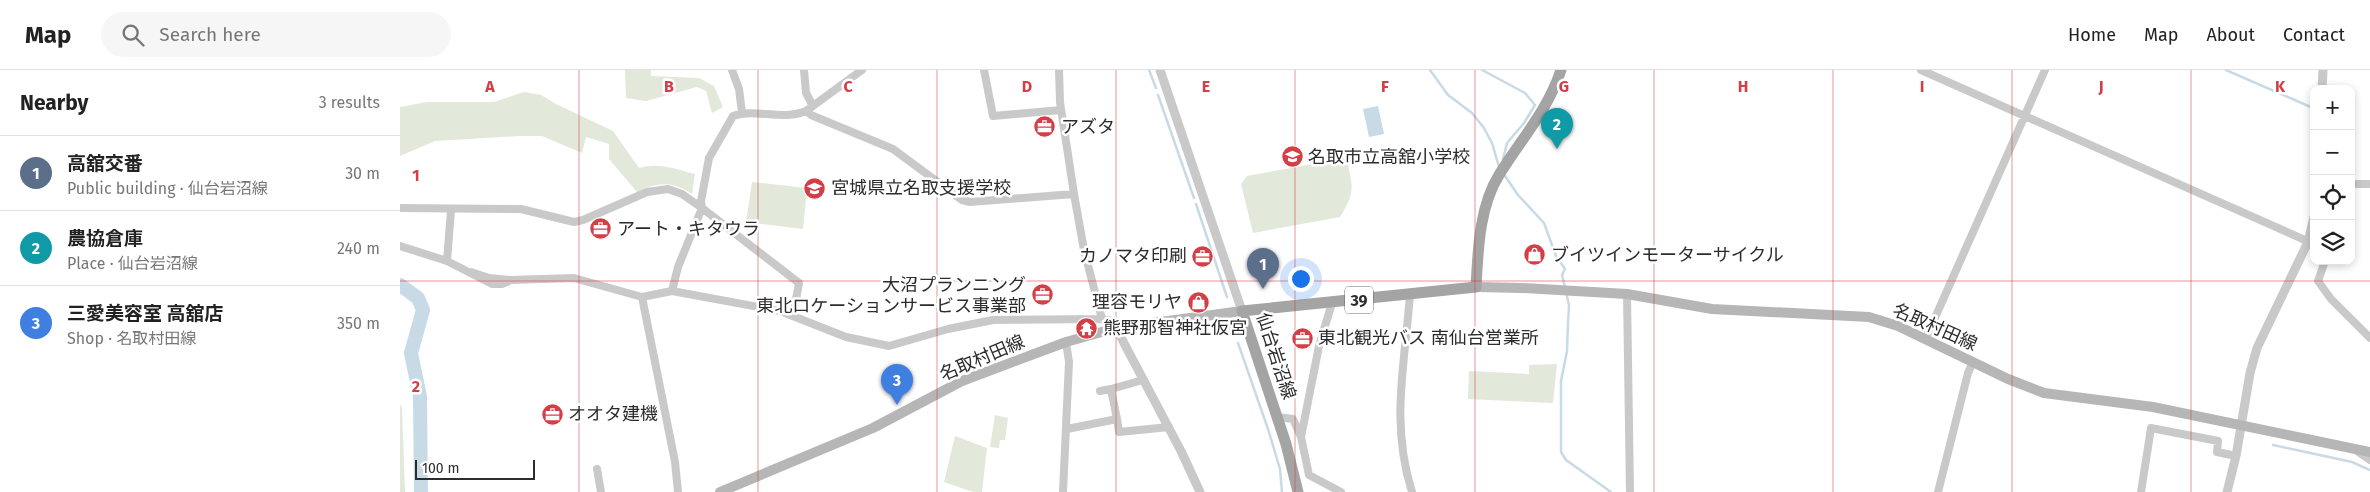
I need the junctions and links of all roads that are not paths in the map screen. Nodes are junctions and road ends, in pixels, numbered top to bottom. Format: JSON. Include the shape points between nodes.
{"nodes":[{"id":1,"x":732,"y":70,"type":"edge"},
{"id":2,"x":804,"y":70,"type":"edge"},
{"id":3,"x":862,"y":70,"type":"edge"},
{"id":4,"x":984,"y":70,"type":"edge"},
{"id":5,"x":1059,"y":70,"type":"edge"},
{"id":6,"x":1160,"y":70,"type":"edge"},
{"id":7,"x":1561,"y":70,"type":"edge"},
{"id":8,"x":1921,"y":70,"type":"edge"},
{"id":9,"x":2046,"y":70,"type":"edge"},
{"id":10,"x":2323,"y":70,"type":"edge"},
{"id":11,"x":2322,"y":85,"type":"edge"},
{"id":12,"x":810,"y":109,"type":"junction"},
{"id":13,"x":1061,"y":110,"type":"junction"},
{"id":14,"x":742,"y":113,"type":"junction"},
{"id":15,"x":2025,"y":116,"type":"junction"},
{"id":16,"x":2355,"y":184,"type":"edge"},
{"id":17,"x":2370,"y":184,"type":"edge"},
{"id":18,"x":1074,"y":194,"type":"junction"},
{"id":19,"x":400,"y":208,"type":"edge"},
{"id":20,"x":702,"y":208,"type":"junction"},
{"id":21,"x":450,"y":210,"type":"junction"},
{"id":22,"x":2310,"y":243,"type":"edge"},
{"id":23,"x":2310,"y":245,"type":"edge"},
{"id":24,"x":400,"y":246,"type":"edge"},
{"id":25,"x":448,"y":262,"type":"junction"},
{"id":26,"x":2323,"y":265,"type":"edge"},
{"id":27,"x":1476,"y":288,"type":"junction"},
{"id":28,"x":672,"y":290,"type":"junction"},
{"id":29,"x":1410,"y":294,"type":"junction"},
{"id":30,"x":1627,"y":294,"type":"junction"},
{"id":31,"x":642,"y":297,"type":"junction"},
{"id":32,"x":1332,"y":303,"type":"junction"},
{"id":33,"x":1242,"y":311,"type":"junction"},
{"id":34,"x":793,"y":316,"type":"junction"},
{"id":35,"x":1102,"y":319,"type":"junction"},
{"id":36,"x":1116,"y":328,"type":"junction"},
{"id":37,"x":1926,"y":338,"type":"junction"},
{"id":38,"x":2370,"y":338,"type":"edge"},
{"id":39,"x":1066,"y":342,"type":"junction"},
{"id":40,"x":1971,"y":367,"type":"junction"},
{"id":41,"x":1143,"y":380,"type":"junction"},
{"id":42,"x":1111,"y":389,"type":"junction"},
{"id":43,"x":1100,"y":391,"type":"dead end"},
{"id":44,"x":1278,"y":417,"type":"junction"},
{"id":45,"x":1117,"y":419,"type":"junction"},
{"id":46,"x":2241,"y":425,"type":"junction"},
{"id":47,"x":1169,"y":427,"type":"junction"},
{"id":48,"x":1067,"y":429,"type":"junction"},
{"id":49,"x":1301,"y":437,"type":"junction"},
{"id":50,"x":2353,"y":448,"type":"junction"},
{"id":51,"x":2370,"y":452,"type":"edge"},
{"id":52,"x":2236,"y":456,"type":"junction"},
{"id":53,"x":2370,"y":460,"type":"edge"},
{"id":54,"x":597,"y":469,"type":"dead end"},
{"id":55,"x":601,"y":492,"type":"edge"},
{"id":56,"x":678,"y":492,"type":"edge"},
{"id":57,"x":720,"y":492,"type":"edge"},
{"id":58,"x":1063,"y":492,"type":"edge"},
{"id":59,"x":1200,"y":492,"type":"edge"},
{"id":60,"x":1298,"y":492,"type":"edge"},
{"id":61,"x":1341,"y":492,"type":"edge"},
{"id":62,"x":1412,"y":492,"type":"edge"},
{"id":63,"x":1630,"y":492,"type":"edge"},
{"id":64,"x":1938,"y":492,"type":"edge"},
{"id":65,"x":2140,"y":492,"type":"edge"},
{"id":66,"x":2227,"y":492,"type":"edge"}],
"edges":[{"from":1,"to":14,"type":"street","via":[[739,88]]},
{"from":2,"to":12,"type":"street"},
{"from":3,"to":12,"type":"street"},
{"from":4,"to":13,"type":"street","via":[[993,116]]},
{"from":5,"to":13,"type":"street"},
{"from":6,"to":33,"type":"street"},
{"from":7,"to":27,"type":"main road","via":[[1548,104],[1498,176],[1486,206]]},
{"from":8,"to":15,"type":"street"},
{"from":9,"to":15,"type":"street"},
{"from":10,"to":11,"type":"street"},
{"from":12,"to":14,"type":"street","via":[[783,115]]},
{"from":12,"to":18,"type":"street","via":[[811,115],[893,149],[962,200]]},
{"from":13,"to":18,"type":"street"},
{"from":14,"to":20,"type":"street","via":[[733,116],[709,158]]},
{"from":15,"to":22,"type":"street"},
{"from":15,"to":37,"type":"street"},
{"from":16,"to":17,"type":"street"},
{"from":18,"to":35,"type":"street"},
{"from":19,"to":21,"type":"street"},
{"from":20,"to":21,"type":"street","via":[[668,189],[647,192],[574,222],[521,208]]},
{"from":20,"to":28,"type":"street"},
{"from":20,"to":34,"type":"street","via":[[799,283]]},
{"from":21,"to":25,"type":"street"},
{"from":23,"to":46,"type":"street","via":[[2257,348]]},
{"from":24,"to":25,"type":"street"},
{"from":25,"to":31,"type":"street","via":[[492,284],[511,280],[574,278]]},
{"from":26,"to":38,"type":"street","via":[[2318,281],[2331,299]]},
{"from":27,"to":29,"type":"main road","name":"仙台岩沼線","number":"39"},
{"from":27,"to":30,"type":"main road","name":"名取村田線"},
{"from":28,"to":31,"type":"street"},
{"from":28,"to":34,"type":"street"},
{"from":29,"to":32,"type":"main road","name":"仙台岩沼線","number":"39"},
{"from":29,"to":62,"type":"street","via":[[1399,412],[1400,434]]},
{"from":30,"to":37,"type":"main road","name":"名取村田線","via":[[1712,309],[1868,317]]},
{"from":30,"to":63,"type":"street"},
{"from":31,"to":56,"type":"street","via":[[674,453]]},
{"from":32,"to":33,"type":"main road","name":"仙台岩沼線","number":"39"},
{"from":32,"to":49,"type":"street","via":[[1319,346]]},
{"from":33,"to":36,"type":"main road","name":"名取村田線"},
{"from":33,"to":44,"type":"main road","name":"仙台岩沼線"},
{"from":34,"to":35,"type":"street","via":[[846,337],[889,346],[994,320]]},
{"from":35,"to":36,"type":"street","via":[[1112,321]]},
{"from":36,"to":39,"type":"main road","name":"名取村田線"},
{"from":36,"to":41,"type":"street"},
{"from":37,"to":40,"type":"main road","name":"名取村田線"},
{"from":39,"to":48,"type":"street","via":[[1069,362]]},
{"from":39,"to":57,"type":"main road","name":"名取村田線","via":[[962,381],[873,428]]},
{"from":40,"to":46,"type":"main road","name":"名取村田線","via":[[2044,393],[2152,407]]},
{"from":40,"to":64,"type":"street"},
{"from":41,"to":42,"type":"street"},
{"from":41,"to":47,"type":"street"},
{"from":42,"to":43,"type":"street"},
{"from":42,"to":45,"type":"street"},
{"from":44,"to":49,"type":"street","via":[[1293,419]]},
{"from":44,"to":60,"type":"main road","name":"仙台岩沼線"},
{"from":45,"to":47,"type":"street","via":[[1119,432]]},
{"from":45,"to":48,"type":"street"},
{"from":46,"to":50,"type":"main road","name":"名取村田線"},
{"from":46,"to":52,"type":"street"},
{"from":47,"to":59,"type":"street"},
{"from":48,"to":58,"type":"street"},
{"from":49,"to":61,"type":"street","via":[[1309,475]]},
{"from":50,"to":51,"type":"main road","name":"名取村田線"},
{"from":50,"to":53,"type":"street"},
{"from":52,"to":65,"type":"street","via":[[2216,452],[2218,441],[2151,428]]},
{"from":52,"to":66,"type":"street"},
{"from":54,"to":55,"type":"street"}]}
